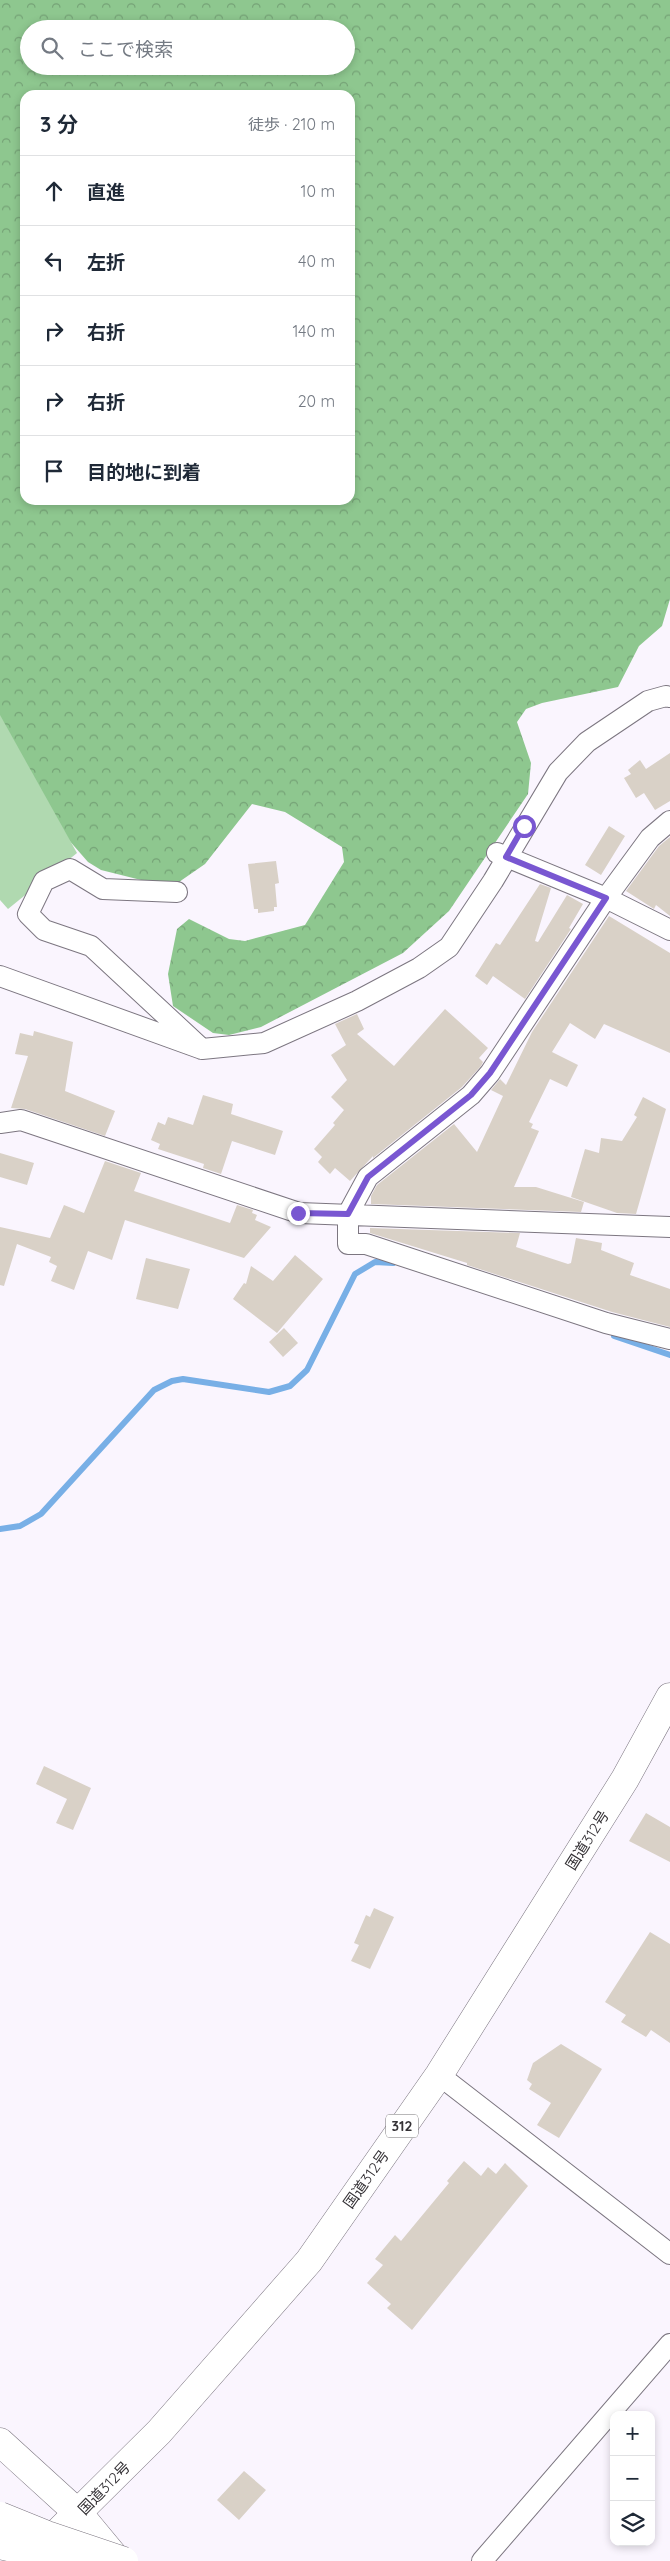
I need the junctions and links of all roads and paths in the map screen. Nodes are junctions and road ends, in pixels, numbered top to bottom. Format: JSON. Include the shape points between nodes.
{"nodes":[{"id":1,"x":670,"y":697,"type":"edge"},
{"id":2,"x":670,"y":821,"type":"edge"},
{"id":3,"x":502,"y":855,"type":"junction"},
{"id":4,"x":177,"y":892,"type":"dead end"},
{"id":5,"x":606,"y":898,"type":"junction"},
{"id":6,"x":670,"y":930,"type":"edge"},
{"id":7,"x":0,"y":976,"type":"edge"},
{"id":8,"x":202,"y":1049,"type":"junction"},
{"id":9,"x":0,"y":1123,"type":"edge"},
{"id":10,"x":348,"y":1214,"type":"junction"},
{"id":11,"x":670,"y":1227,"type":"edge"},
{"id":12,"x":670,"y":1339,"type":"edge"},
{"id":13,"x":670,"y":1697,"type":"edge"},
{"id":14,"x":438,"y":2074,"type":"junction"},
{"id":15,"x":670,"y":2254,"type":"edge"},
{"id":16,"x":670,"y":2344,"type":"edge"},
{"id":17,"x":0,"y":2442,"type":"edge"},
{"id":18,"x":79,"y":2514,"type":"junction"},
{"id":19,"x":0,"y":2516,"type":"edge"},
{"id":20,"x":0,"y":2545,"type":"edge"},
{"id":21,"x":29,"y":2561,"type":"edge"},
{"id":22,"x":68,"y":2561,"type":"edge"},
{"id":23,"x":118,"y":2561,"type":"edge"},
{"id":24,"x":124,"y":2561,"type":"edge"},
{"id":25,"x":482,"y":2561,"type":"edge"}],
"edges":[{"from":1,"to":3,"type":"street","via":[[648,701],[587,742],[558,772]]},
{"from":2,"to":5,"type":"street","via":[[650,838]]},
{"from":3,"to":5,"type":"street"},
{"from":3,"to":8,"type":"street","via":[[493,881],[449,947],[419,968],[357,1001],[264,1043]]},
{"from":4,"to":8,"type":"street","via":[[103,889],[70,869],[44,881],[28,914],[44,930],[92,946]]},
{"from":5,"to":6,"type":"street"},
{"from":5,"to":10,"type":"street","via":[[490,1073],[471,1095],[368,1177]]},
{"from":7,"to":8,"type":"street"},
{"from":9,"to":10,"type":"street","via":[[22,1120],[298,1213]]},
{"from":10,"to":11,"type":"street"},
{"from":10,"to":12,"type":"street","via":[[348,1244],[366,1244],[606,1323]]},
{"from":13,"to":14,"type":"main road","name":"国道312号","number":"312","via":[[625,1779]]},
{"from":14,"to":15,"type":"street"},
{"from":14,"to":18,"type":"main road","name":"国道312号","number":"312","via":[[309,2261],[158,2432]]},
{"from":16,"to":25,"type":"street"},
{"from":17,"to":18,"type":"main road"},
{"from":18,"to":21,"type":"main road","name":"国道312号","number":"312"},
{"from":18,"to":23,"type":"main road"},
{"from":19,"to":24,"type":"main road","bridge":true},
{"from":20,"to":22,"type":"main road","bridge":true}]}
